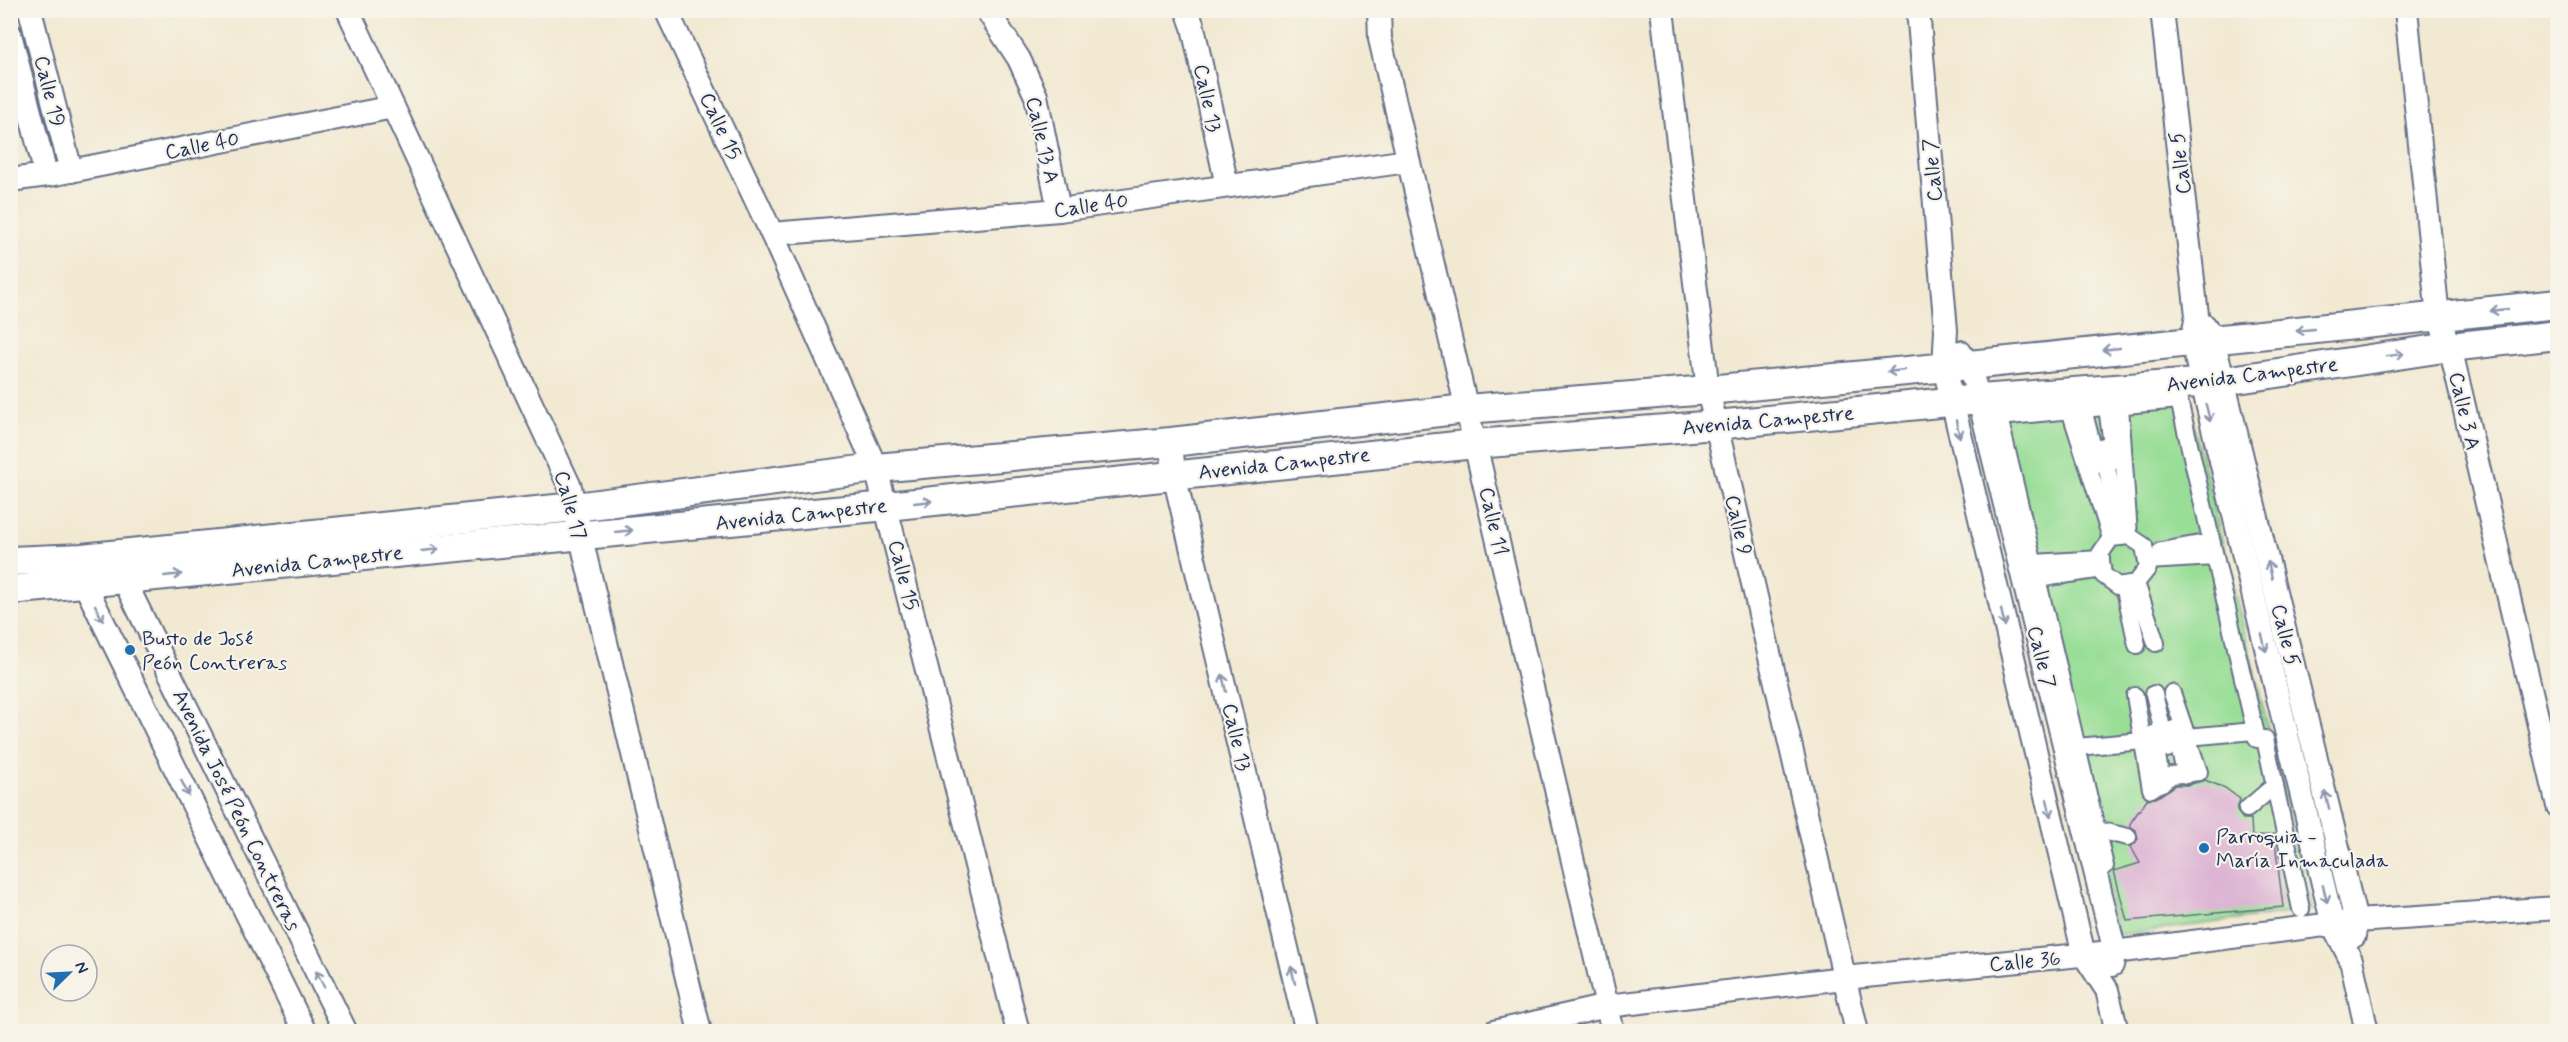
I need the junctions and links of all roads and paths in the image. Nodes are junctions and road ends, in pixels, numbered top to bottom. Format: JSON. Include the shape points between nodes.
{"nodes":[{"id":1,"x":30,"y":10,"type":"edge"},
{"id":2,"x":348,"y":10,"type":"edge"},
{"id":3,"x":666,"y":10,"type":"edge"},
{"id":4,"x":987,"y":10,"type":"edge"},
{"id":5,"x":1187,"y":10,"type":"edge"},
{"id":6,"x":1379,"y":10,"type":"edge"},
{"id":7,"x":1662,"y":10,"type":"edge"},
{"id":8,"x":1918,"y":10,"type":"edge"},
{"id":9,"x":2162,"y":10,"type":"edge"},
{"id":10,"x":2406,"y":10,"type":"edge"},
{"id":11,"x":10,"y":34,"type":"edge"},
{"id":12,"x":393,"y":107,"type":"junction"},
{"id":13,"x":1408,"y":162,"type":"junction"},
{"id":14,"x":71,"y":171,"type":"junction"},
{"id":15,"x":46,"y":175,"type":"junction"},
{"id":16,"x":10,"y":180,"type":"edge"},
{"id":17,"x":1227,"y":186,"type":"junction"},
{"id":18,"x":1059,"y":210,"type":"junction"},
{"id":19,"x":772,"y":234,"type":"junction"},
{"id":20,"x":2558,"y":304,"type":"edge"},
{"id":21,"x":2438,"y":317,"type":"junction"},
{"id":22,"x":2201,"y":331,"type":"junction"},
{"id":23,"x":2558,"y":335,"type":"edge"},
{"id":24,"x":2450,"y":347,"type":"junction"},
{"id":25,"x":1956,"y":366,"type":"junction"},
{"id":26,"x":2212,"y":381,"type":"junction"},
{"id":27,"x":1708,"y":390,"type":"junction"},
{"id":28,"x":1965,"y":401,"type":"junction"},
{"id":29,"x":1466,"y":408,"type":"junction"},
{"id":30,"x":2095,"y":408,"type":"junction"},
{"id":31,"x":1716,"y":425,"type":"junction"},
{"id":32,"x":1171,"y":442,"type":"junction"},
{"id":33,"x":1475,"y":444,"type":"junction"},
{"id":34,"x":876,"y":468,"type":"junction"},
{"id":35,"x":1174,"y":475,"type":"junction"},
{"id":36,"x":887,"y":506,"type":"junction"},
{"id":37,"x":575,"y":507,"type":"junction"},
{"id":38,"x":580,"y":535,"type":"junction"},
{"id":39,"x":2120,"y":537,"type":"junction"},
{"id":40,"x":2213,"y":549,"type":"junction"},
{"id":41,"x":2146,"y":557,"type":"junction"},
{"id":42,"x":10,"y":561,"type":"edge"},
{"id":43,"x":2101,"y":564,"type":"junction"},
{"id":44,"x":123,"y":566,"type":"junction"},
{"id":45,"x":83,"y":570,"type":"junction"},
{"id":46,"x":2035,"y":571,"type":"junction"},
{"id":47,"x":2127,"y":584,"type":"junction"},
{"id":48,"x":10,"y":590,"type":"edge"},
{"id":49,"x":2154,"y":694,"type":"junction"},
{"id":50,"x":2255,"y":731,"type":"junction"},
{"id":51,"x":2187,"y":737,"type":"junction"},
{"id":52,"x":2143,"y":741,"type":"junction"},
{"id":53,"x":2077,"y":747,"type":"junction"},
{"id":54,"x":2174,"y":778,"type":"junction"},
{"id":55,"x":2275,"y":785,"type":"junction"},
{"id":56,"x":2558,"y":806,"type":"edge"},
{"id":57,"x":2247,"y":809,"type":"dead end"},
{"id":58,"x":2097,"y":830,"type":"junction"},
{"id":59,"x":2128,"y":837,"type":"dead end"},
{"id":60,"x":2558,"y":908,"type":"edge"},
{"id":61,"x":2301,"y":909,"type":"dead end"},
{"id":62,"x":2356,"y":921,"type":"junction"},
{"id":63,"x":2333,"y":925,"type":"junction"},
{"id":64,"x":2120,"y":927,"type":"dead end"},
{"id":65,"x":295,"y":928,"type":"junction"},
{"id":66,"x":260,"y":942,"type":"junction"},
{"id":67,"x":2115,"y":952,"type":"junction"},
{"id":68,"x":2084,"y":955,"type":"junction"},
{"id":69,"x":2351,"y":960,"type":"junction"},
{"id":70,"x":1844,"y":978,"type":"junction"},
{"id":71,"x":2107,"y":990,"type":"junction"},
{"id":72,"x":1607,"y":1006,"type":"junction"},
{"id":73,"x":305,"y":1032,"type":"edge"},
{"id":74,"x":346,"y":1032,"type":"edge"},
{"id":75,"x":699,"y":1032,"type":"edge"},
{"id":76,"x":1018,"y":1032,"type":"edge"},
{"id":77,"x":1307,"y":1032,"type":"edge"},
{"id":78,"x":1494,"y":1032,"type":"edge"},
{"id":79,"x":1613,"y":1032,"type":"edge"},
{"id":80,"x":1857,"y":1032,"type":"edge"},
{"id":81,"x":2117,"y":1032,"type":"edge"},
{"id":82,"x":2367,"y":1032,"type":"edge"}],
"edges":[{"from":1,"to":14,"type":"street","name":"Calle 19"},
{"from":2,"to":12,"type":"street","name":"Calle 17"},
{"from":3,"to":19,"type":"street","name":"Calle 15"},
{"from":4,"to":18,"type":"street","name":"Calle 13 A","via":[[1019,59],[1036,96]]},
{"from":5,"to":17,"type":"street","name":"Calle 13"},
{"from":6,"to":13,"type":"street","name":"Calle 11","via":[[1380,39]]},
{"from":7,"to":27,"type":"street","name":"Calle 9"},
{"from":8,"to":25,"type":"street","name":"Calle 7","via":[[1946,330]]},
{"from":9,"to":22,"type":"street","name":"Calle 5"},
{"from":10,"to":21,"type":"street","name":"Calle 3 A"},
{"from":11,"to":15,"type":"street","name":"Calle 19"},
{"from":12,"to":14,"type":"street","name":"Calle 40"},
{"from":12,"to":37,"type":"street","name":"Calle 17","via":[[565,476]]},
{"from":13,"to":17,"type":"street","name":"Calle 40"},
{"from":13,"to":29,"type":"street","name":"Calle 11"},
{"from":14,"to":15,"type":"street","name":"Calle 40"},
{"from":15,"to":16,"type":"street","name":"Calle 40"},
{"from":17,"to":18,"type":"street","name":"Calle 40"},
{"from":18,"to":19,"type":"street","name":"Calle 40"},
{"from":19,"to":34,"type":"street","name":"Calle 15"},
{"from":20,"to":21,"type":"street","name":"Avenida Campestre","one_way":true},
{"from":21,"to":22,"type":"street","name":"Avenida Campestre","one_way":true},
{"from":21,"to":24,"type":"street","name":"Calle 3 A"},
{"from":22,"to":25,"type":"street","name":"Avenida Campestre","one_way":true},
{"from":22,"to":26,"type":"street","name":"Calle 5"},
{"from":23,"to":24,"type":"street","name":"Avenida Campestre"},
{"from":26,"to":24,"type":"street","name":"Avenida Campestre","one_way":true},
{"from":24,"to":56,"type":"street","name":"Calle 3 A"},
{"from":25,"to":27,"type":"street","name":"Avenida Campestre","one_way":true},
{"from":25,"to":28,"type":"street","name":"Calle 7"},
{"from":26,"to":28,"type":"street","name":"Avenida Campestre"},
{"from":62,"to":26,"type":"street","name":"Calle 5","one_way":true},
{"from":26,"to":63,"type":"street","name":"Calle 5","one_way":true},
{"from":27,"to":29,"type":"street","name":"Avenida Campestre"},
{"from":27,"to":31,"type":"street","name":"Calle 9"},
{"from":28,"to":31,"type":"street","name":"Avenida Campestre"},
{"from":28,"to":67,"type":"street","name":"Calle 7"},
{"from":28,"to":68,"type":"street","name":"Calle 7","one_way":true},
{"from":29,"to":32,"type":"street","name":"Avenida Campestre"},
{"from":29,"to":33,"type":"street","name":"Calle 11"},
{"from":30,"to":39,"type":"street"},
{"from":30,"to":39,"type":"street"},
{"from":30,"to":39,"type":"street"},
{"from":30,"to":40,"type":"street","via":[[2179,400]]},
{"from":30,"to":46,"type":"street","via":[[1999,417]]},
{"from":31,"to":33,"type":"street","name":"Avenida Campestre"},
{"from":31,"to":70,"type":"street","name":"Calle 9"},
{"from":32,"to":34,"type":"street","name":"Avenida Campestre"},
{"from":32,"to":35,"type":"street","name":"Calle 13"},
{"from":33,"to":35,"type":"street","name":"Avenida Campestre"},
{"from":33,"to":72,"type":"street","name":"Calle 11"},
{"from":34,"to":36,"type":"street","name":"Calle 15"},
{"from":34,"to":37,"type":"street","name":"Avenida Campestre"},
{"from":36,"to":35,"type":"street","name":"Avenida Campestre","one_way":true},
{"from":77,"to":35,"type":"street","name":"Calle 13","one_way":true},
{"from":38,"to":36,"type":"street","name":"Avenida Campestre","one_way":true},
{"from":36,"to":76,"type":"street","name":"Calle 15"},
{"from":37,"to":38,"type":"street","name":"Calle 17"},
{"from":37,"to":44,"type":"street","name":"Avenida Campestre"},
{"from":44,"to":38,"type":"street","name":"Avenida Campestre","one_way":true},
{"from":38,"to":75,"type":"street","name":"Calle 17"},
{"from":39,"to":41,"type":"street","via":[[2144,546]]},
{"from":39,"to":43,"type":"street","via":[[2100,554]]},
{"from":40,"to":41,"type":"street"},
{"from":40,"to":50,"type":"street"},
{"from":41,"to":47,"type":"street","via":[[2148,568]]},
{"from":42,"to":45,"type":"street","name":"Avenida Campestre"},
{"from":43,"to":46,"type":"street"},
{"from":43,"to":47,"type":"street","via":[[2103,575]]},
{"from":44,"to":45,"type":"street","name":"Avenida Campestre"},
{"from":44,"to":65,"type":"street","name":"Avenida José Peón Contreras"},
{"from":45,"to":48,"type":"street","name":"Avenida Campestre"},
{"from":45,"to":66,"type":"street","name":"Avenida José Peón Contreras","one_way":true},
{"from":46,"to":53,"type":"street"},
{"from":47,"to":47,"type":"street","via":[[2142,644]]},
{"from":49,"to":51,"type":"street"},
{"from":49,"to":52,"type":"street"},
{"from":49,"to":54,"type":"street"},
{"from":49,"to":54,"type":"street"},
{"from":50,"to":51,"type":"street"},
{"from":50,"to":55,"type":"street","via":[[2257,739],[2265,739]]},
{"from":51,"to":54,"type":"street","via":[[2199,772]]},
{"from":52,"to":53,"type":"street"},
{"from":52,"to":54,"type":"street","via":[[2151,789]]},
{"from":53,"to":58,"type":"street"},
{"from":55,"to":57,"type":"street"},
{"from":55,"to":61,"type":"street"},
{"from":58,"to":59,"type":"street"},
{"from":58,"to":64,"type":"street"},
{"from":60,"to":62,"type":"street","name":"Calle 36"},
{"from":62,"to":63,"type":"street","name":"Calle 36"},
{"from":62,"to":69,"type":"street","name":"Calle 5"},
{"from":63,"to":67,"type":"street","name":"Calle 36"},
{"from":63,"to":69,"type":"street","name":"Calle 5"},
{"from":65,"to":66,"type":"street"},
{"from":74,"to":65,"type":"street","name":"Avenida José Peón Contreras","one_way":true},
{"from":66,"to":73,"type":"street","name":"Avenida José Peón Contreras"},
{"from":67,"to":68,"type":"street","name":"Calle 36"},
{"from":67,"to":71,"type":"street","name":"Calle 7"},
{"from":68,"to":70,"type":"street","name":"Calle 36"},
{"from":68,"to":71,"type":"street","name":"Calle 7"},
{"from":69,"to":82,"type":"street","name":"Calle 5"},
{"from":70,"to":72,"type":"street","name":"Calle 36"},
{"from":70,"to":80,"type":"street","name":"Calle 9"},
{"from":71,"to":81,"type":"street","name":"Calle 7"},
{"from":72,"to":78,"type":"street","name":"Calle 36"},
{"from":72,"to":79,"type":"street","name":"Calle 11"}]}
